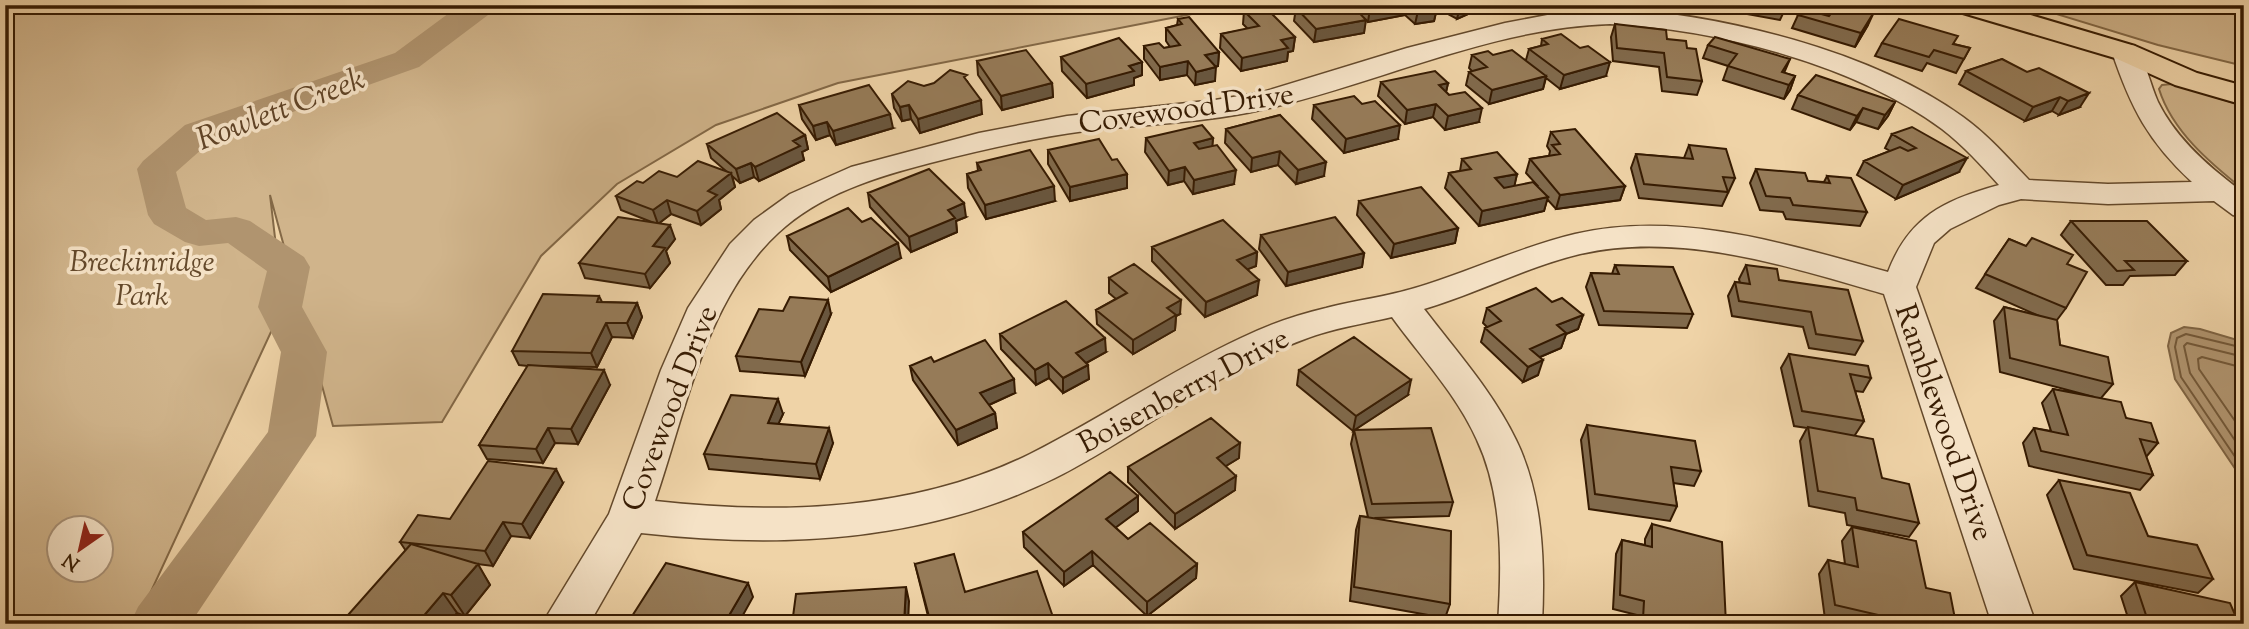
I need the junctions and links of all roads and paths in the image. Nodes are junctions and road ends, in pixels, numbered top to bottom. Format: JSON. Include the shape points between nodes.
{"nodes":[{"id":1,"x":1966,"y":5,"type":"edge"},
{"id":2,"x":2125,"y":52,"type":"junction"},
{"id":3,"x":2244,"y":76,"type":"edge"},
{"id":4,"x":2244,"y":96,"type":"edge"},
{"id":5,"x":2020,"y":189,"type":"junction"},
{"id":6,"x":2231,"y":200,"type":"edge"},
{"id":7,"x":1899,"y":287,"type":"junction"},
{"id":8,"x":1402,"y":306,"type":"junction"},
{"id":9,"x":630,"y":515,"type":"junction"},
{"id":10,"x":564,"y":624,"type":"edge"},
{"id":11,"x":1520,"y":624,"type":"edge"},
{"id":12,"x":2014,"y":624,"type":"edge"}],
"edges":[{"from":1,"to":2,"type":"main road"},
{"from":2,"to":3,"type":"main road","via":[[2187,60]]},
{"from":2,"to":4,"type":"main road","via":[[2186,79]]},
{"from":2,"to":6,"type":"street","via":[[2152,117]]},
{"from":5,"to":6,"type":"street","name":"Ramblewood Drive"},
{"from":5,"to":7,"type":"street","name":"Ramblewood Drive","via":[[1988,198],[1939,222],[1921,237]]},
{"from":5,"to":9,"type":"street","name":"Covewood Drive","via":[[1945,117],[1858,74],[1733,32],[1613,16],[1566,19],[1439,47],[1235,107],[1066,125],[978,142],[887,164],[837,182],[794,204],[747,245],[726,272],[691,340]]},
{"from":7,"to":8,"type":"street","name":"Boisenberry Drive","via":[[1739,247],[1687,239],[1622,237],[1540,254]]},
{"from":7,"to":12,"type":"street","name":"Ramblewood Drive"},
{"from":8,"to":9,"type":"street","name":"Boisenberry Drive","via":[[1291,330],[1188,381],[1007,483],[947,504],[876,517],[785,523],[685,522]]},
{"from":8,"to":11,"type":"street","via":[[1498,442],[1517,509]]},
{"from":9,"to":10,"type":"street","name":"Covewood Drive"}]}
